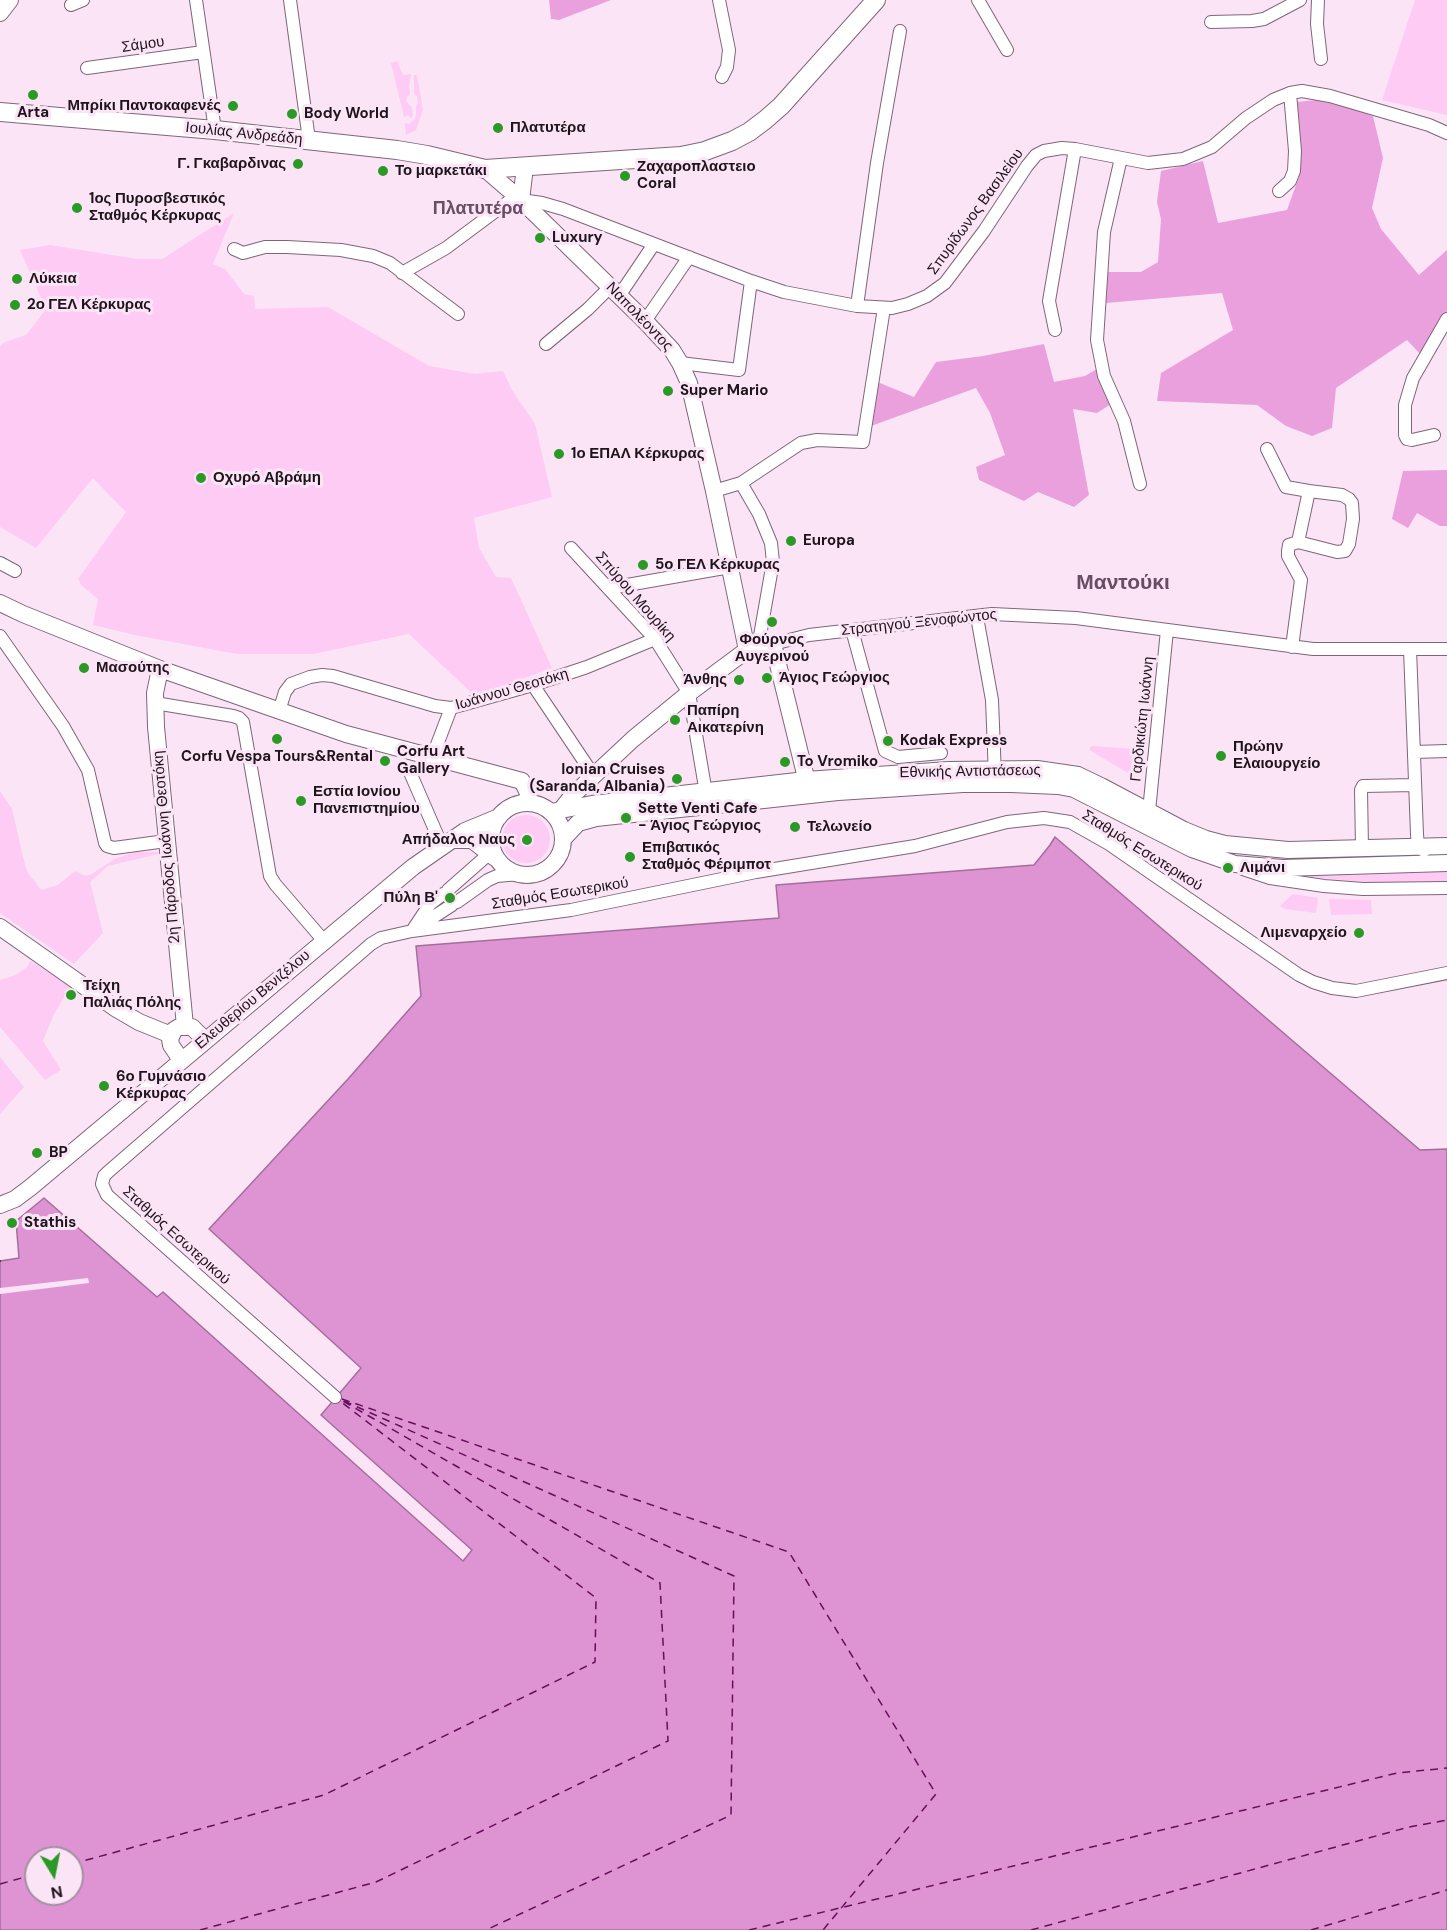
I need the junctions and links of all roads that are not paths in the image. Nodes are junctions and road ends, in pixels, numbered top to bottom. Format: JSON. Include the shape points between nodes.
{"nodes":[{"id":1,"x":10,"y":0,"type":"edge"},
{"id":2,"x":83,"y":0,"type":"edge"},
{"id":3,"x":196,"y":0,"type":"edge"},
{"id":4,"x":290,"y":0,"type":"edge"},
{"id":5,"x":718,"y":0,"type":"edge"},
{"id":6,"x":876,"y":0,"type":"edge"},
{"id":7,"x":978,"y":0,"type":"edge"},
{"id":8,"x":1300,"y":0,"type":"edge"},
{"id":9,"x":1318,"y":0,"type":"edge"},
{"id":10,"x":71,"y":5,"type":"dead end"},
{"id":11,"x":0,"y":13,"type":"edge"},
{"id":12,"x":1211,"y":22,"type":"dead end"},
{"id":13,"x":900,"y":31,"type":"dead end"},
{"id":14,"x":1007,"y":50,"type":"dead end"},
{"id":15,"x":203,"y":52,"type":"junction"},
{"id":16,"x":1321,"y":60,"type":"dead end"},
{"id":17,"x":87,"y":68,"type":"dead end"},
{"id":18,"x":722,"y":77,"type":"dead end"},
{"id":19,"x":1290,"y":93,"type":"junction"},
{"id":20,"x":0,"y":112,"type":"edge"},
{"id":21,"x":215,"y":130,"type":"junction"},
{"id":22,"x":1447,"y":133,"type":"edge"},
{"id":23,"x":309,"y":140,"type":"junction"},
{"id":24,"x":1074,"y":149,"type":"junction"},
{"id":25,"x":1121,"y":159,"type":"junction"},
{"id":26,"x":525,"y":167,"type":"junction"},
{"id":27,"x":485,"y":170,"type":"junction"},
{"id":28,"x":1279,"y":191,"type":"dead end"},
{"id":29,"x":519,"y":198,"type":"junction"},
{"id":30,"x":654,"y":244,"type":"junction"},
{"id":31,"x":234,"y":249,"type":"dead end"},
{"id":32,"x":689,"y":257,"type":"junction"},
{"id":33,"x":402,"y":273,"type":"junction"},
{"id":34,"x":751,"y":281,"type":"junction"},
{"id":35,"x":615,"y":291,"type":"junction"},
{"id":36,"x":856,"y":306,"type":"junction"},
{"id":37,"x":884,"y":308,"type":"junction"},
{"id":38,"x":458,"y":314,"type":"dead end"},
{"id":39,"x":1447,"y":318,"type":"edge"},
{"id":40,"x":645,"y":321,"type":"junction"},
{"id":41,"x":1055,"y":330,"type":"dead end"},
{"id":42,"x":546,"y":344,"type":"dead end"},
{"id":43,"x":680,"y":363,"type":"junction"},
{"id":44,"x":1434,"y":435,"type":"dead end"},
{"id":45,"x":1267,"y":449,"type":"dead end"},
{"id":46,"x":741,"y":483,"type":"junction"},
{"id":47,"x":1140,"y":484,"type":"dead end"},
{"id":48,"x":714,"y":491,"type":"junction"},
{"id":49,"x":1309,"y":491,"type":"junction"},
{"id":50,"x":1298,"y":542,"type":"junction"},
{"id":51,"x":571,"y":548,"type":"dead end"},
{"id":52,"x":0,"y":563,"type":"edge"},
{"id":53,"x":730,"y":567,"type":"junction"},
{"id":54,"x":15,"y":571,"type":"dead end"},
{"id":55,"x":610,"y":588,"type":"junction"},
{"id":56,"x":0,"y":603,"type":"edge"},
{"id":57,"x":977,"y":616,"type":"junction"},
{"id":58,"x":852,"y":630,"type":"junction"},
{"id":59,"x":1167,"y":630,"type":"junction"},
{"id":60,"x":0,"y":636,"type":"edge"},
{"id":61,"x":655,"y":639,"type":"junction"},
{"id":62,"x":759,"y":647,"type":"junction"},
{"id":63,"x":1292,"y":647,"type":"junction"},
{"id":64,"x":1410,"y":649,"type":"junction"},
{"id":65,"x":1447,"y":650,"type":"edge"},
{"id":66,"x":160,"y":669,"type":"junction"},
{"id":67,"x":533,"y":685,"type":"junction"},
{"id":68,"x":689,"y":693,"type":"junction"},
{"id":69,"x":155,"y":703,"type":"junction"},
{"id":70,"x":451,"y":708,"type":"junction"},
{"id":71,"x":279,"y":711,"type":"junction"},
{"id":72,"x":1447,"y":751,"type":"edge"},
{"id":73,"x":1414,"y":752,"type":"junction"},
{"id":74,"x":941,"y":753,"type":"dead end"},
{"id":75,"x":432,"y":758,"type":"junction"},
{"id":76,"x":409,"y":770,"type":"dead end"},
{"id":77,"x":900,"y":772,"type":"junction"},
{"id":78,"x":594,"y":776,"type":"junction"},
{"id":79,"x":995,"y":776,"type":"junction"},
{"id":80,"x":1415,"y":785,"type":"junction"},
{"id":81,"x":808,"y":787,"type":"junction"},
{"id":82,"x":706,"y":798,"type":"junction"},
{"id":83,"x":524,"y":803,"type":"junction"},
{"id":84,"x":1130,"y":810,"type":"junction"},
{"id":85,"x":1149,"y":811,"type":"junction"},
{"id":86,"x":555,"y":812,"type":"junction"},
{"id":87,"x":499,"y":817,"type":"junction"},
{"id":88,"x":563,"y":839,"type":"junction"},
{"id":89,"x":166,"y":841,"type":"junction"},
{"id":90,"x":447,"y":843,"type":"junction"},
{"id":91,"x":1418,"y":846,"type":"junction"},
{"id":92,"x":1447,"y":846,"type":"edge"},
{"id":93,"x":1362,"y":848,"type":"junction"},
{"id":94,"x":494,"y":857,"type":"junction"},
{"id":95,"x":1443,"y":863,"type":"edge"},
{"id":96,"x":1235,"y":864,"type":"junction"},
{"id":97,"x":519,"y":874,"type":"junction"},
{"id":98,"x":1447,"y":888,"type":"edge"},
{"id":99,"x":0,"y":927,"type":"edge"},
{"id":100,"x":412,"y":931,"type":"junction"},
{"id":101,"x":324,"y":941,"type":"junction"},
{"id":102,"x":1447,"y":973,"type":"edge"},
{"id":103,"x":178,"y":1030,"type":"junction"},
{"id":104,"x":205,"y":1040,"type":"junction"},
{"id":105,"x":181,"y":1060,"type":"junction"},
{"id":106,"x":0,"y":1205,"type":"edge"},
{"id":107,"x":335,"y":1396,"type":"dead end"}],
"edges":[{"from":1,"to":11,"type":"main road"},
{"from":2,"to":10,"type":"street"},
{"from":3,"to":15,"type":"street"},
{"from":4,"to":23,"type":"street"},
{"from":5,"to":18,"type":"street","via":[[729,50]]},
{"from":6,"to":26,"type":"main road","name":"Ιουλίας Ανδρεάδη","via":[[774,113],[732,141],[681,156]]},
{"from":7,"to":14,"type":"street"},
{"from":8,"to":12,"type":"street","via":[[1264,19]]},
{"from":9,"to":16,"type":"street"},
{"from":13,"to":36,"type":"street"},
{"from":15,"to":17,"type":"street","name":"Σάμου"},
{"from":15,"to":21,"type":"street"},
{"from":19,"to":22,"type":"street","name":"Σπυρίδωνος Βασιλείου","via":[[1315,92]]},
{"from":19,"to":25,"type":"street","name":"Σπυρίδωνος Βασιλείου","via":[[1273,100],[1212,147],[1191,157],[1154,163]]},
{"from":19,"to":28,"type":"street","via":[[1294,171]]},
{"from":20,"to":21,"type":"main road","name":"Ιουλίας Ανδρεάδη"},
{"from":21,"to":23,"type":"main road","name":"Ιουλίας Ανδρεάδη"},
{"from":23,"to":27,"type":"main road","name":"Ιουλίας Ανδρεάδη","via":[[411,152]]},
{"from":24,"to":25,"type":"street","name":"Σπυρίδωνος Βασιλείου"},
{"from":24,"to":37,"type":"street","name":"Σπυρίδωνος Βασιλείου","via":[[1054,148],[1036,155],[940,288],[917,301]]},
{"from":24,"to":41,"type":"street","via":[[1049,301]]},
{"from":25,"to":47,"type":"street","via":[[1104,232],[1097,340],[1104,376],[1124,421]]},
{"from":26,"to":27,"type":"main road","name":"Ιουλίας Ανδρεάδη"},
{"from":26,"to":29,"type":"main road"},
{"from":27,"to":29,"type":"main road","name":"Ναπολέοντος"},
{"from":29,"to":30,"type":"street","name":"Σπυρίδωνος Βασιλείου","via":[[553,206]]},
{"from":29,"to":33,"type":"street"},
{"from":29,"to":35,"type":"main road","name":"Ναπολέοντος"},
{"from":30,"to":32,"type":"street","name":"Σπυρίδωνος Βασιλείου"},
{"from":30,"to":35,"type":"street"},
{"from":31,"to":33,"type":"street","via":[[243,253],[273,246],[348,251],[382,259]]},
{"from":32,"to":34,"type":"street","name":"Σπυρίδωνος Βασιλείου"},
{"from":32,"to":40,"type":"street"},
{"from":33,"to":38,"type":"street"},
{"from":34,"to":36,"type":"street","name":"Σπυρίδωνος Βασιλείου"},
{"from":34,"to":43,"type":"street","via":[[739,370]]},
{"from":35,"to":40,"type":"main road","name":"Ναπολέοντος"},
{"from":35,"to":42,"type":"street"},
{"from":36,"to":37,"type":"street","name":"Σπυρίδωνος Βασιλείου"},
{"from":37,"to":46,"type":"street","via":[[863,442],[817,440],[801,444]]},
{"from":39,"to":44,"type":"street","via":[[1413,378],[1405,405],[1407,439]]},
{"from":40,"to":43,"type":"main road","name":"Ναπολέοντος"},
{"from":43,"to":48,"type":"main road","name":"Ναπολέοντος","via":[[689,383]]},
{"from":45,"to":49,"type":"street","via":[[1286,486]]},
{"from":46,"to":48,"type":"street"},
{"from":46,"to":62,"type":"street","via":[[764,523],[773,554]]},
{"from":48,"to":53,"type":"main road","name":"Ναπολέοντος"},
{"from":49,"to":50,"type":"street"},
{"from":49,"to":50,"type":"street","via":[[1349,499],[1353,519],[1349,544],[1341,552]]},
{"from":50,"to":63,"type":"street","via":[[1289,545],[1287,551],[1301,580]]},
{"from":51,"to":55,"type":"street","name":"Σπύρου Μουρίκη"},
{"from":52,"to":54,"type":"street"},
{"from":53,"to":55,"type":"street"},
{"from":53,"to":62,"type":"main road","name":"Ναπολέοντος"},
{"from":55,"to":61,"type":"street","name":"Σπύρου Μουρίκη"},
{"from":56,"to":66,"type":"main road"},
{"from":57,"to":58,"type":"street","name":"Στρατηγού Ξενοφώντος"},
{"from":57,"to":59,"type":"street","name":"Στρατηγού Ξενοφώντος","via":[[1076,618]]},
{"from":57,"to":79,"type":"street","via":[[992,700]]},
{"from":58,"to":62,"type":"street","name":"Στρατηγού Ξενοφώντος"},
{"from":58,"to":77,"type":"street","via":[[882,745]]},
{"from":59,"to":63,"type":"street","name":"Στρατηγού Ξενοφώντος"},
{"from":59,"to":85,"type":"street","name":"Γαρδικιώτη Ιωάννη"},
{"from":60,"to":89,"type":"street","via":[[63,726],[88,770],[107,846]]},
{"from":61,"to":67,"type":"street","name":"Ιωάννου Θεοτόκη","via":[[601,663]]},
{"from":61,"to":68,"type":"street","name":"Σπύρου Μουρίκη"},
{"from":62,"to":68,"type":"main road","name":"Στρατηγού Ξενοφώντος"},
{"from":62,"to":81,"type":"main road","name":"Ναπολέοντος"},
{"from":63,"to":64,"type":"street","name":"Στρατηγού Ξενοφώντος"},
{"from":64,"to":65,"type":"street","name":"Στρατηγού Ξενοφώντος"},
{"from":64,"to":73,"type":"street"},
{"from":66,"to":69,"type":"main road","name":"2η Πάροδος Ιωάννη Θεοτόκη"},
{"from":66,"to":71,"type":"main road"},
{"from":67,"to":70,"type":"street","name":"Ιωάννου Θεοτόκη"},
{"from":67,"to":78,"type":"street"},
{"from":68,"to":78,"type":"main road","name":"Στρατηγού Ξενοφώντος"},
{"from":68,"to":82,"type":"street","name":"Σπύρου Μουρίκη"},
{"from":69,"to":89,"type":"main road","name":"2η Πάροδος Ιωάννη Θεοτόκη"},
{"from":69,"to":101,"type":"street","via":[[233,716],[243,722],[270,876]]},
{"from":70,"to":71,"type":"street","name":"Ιωάννου Θεοτόκη","via":[[322,675],[291,684]]},
{"from":70,"to":75,"type":"street"},
{"from":71,"to":75,"type":"main road"},
{"from":72,"to":73,"type":"street"},
{"from":73,"to":80,"type":"street"},
{"from":74,"to":77,"type":"street"},
{"from":75,"to":83,"type":"main road","via":[[522,781],[528,793]]},
{"from":76,"to":90,"type":"street"},
{"from":77,"to":79,"type":"main road","name":"Εθνικής Αντιστάσεως"},
{"from":77,"to":81,"type":"main road","name":"Εθνικής Αντιστάσεως"},
{"from":78,"to":86,"type":"main road","name":"Στρατηγού Ξενοφώντος"},
{"from":79,"to":84,"type":"main road","name":"Εθνικής Αντιστάσεως","via":[[1052,770],[1070,773],[1088,779]]},
{"from":80,"to":91,"type":"street"},
{"from":80,"to":93,"type":"street","via":[[1363,786]]},
{"from":81,"to":82,"type":"main road","name":"Εθνικής Αντιστάσεως"},
{"from":82,"to":86,"type":"main road","name":"Εθνικής Αντιστάσεως","via":[[592,804]]},
{"from":82,"to":88,"type":"main road","name":"Εθνικής Αντιστάσεως","via":[[586,819]]},
{"from":83,"to":86,"type":"main road"},
{"from":83,"to":87,"type":"main road","via":[[507,809]]},
{"from":84,"to":85,"type":"main road","name":"Εθνικής Αντιστάσεως"},
{"from":84,"to":96,"type":"main road","name":"Εθνικής Αντιστάσεως","via":[[1192,849]]},
{"from":85,"to":93,"type":"main road","name":"Εθνικής Αντιστάσεως","via":[[1191,833],[1225,844],[1288,850]]},
{"from":86,"to":88,"type":"main road"},
{"from":87,"to":90,"type":"main road","name":"Ελευθερίου Βενιζέλου","via":[[472,827]]},
{"from":87,"to":94,"type":"main road","via":[[492,829]]},
{"from":88,"to":97,"type":"main road","name":"Εθνικής Αντιστάσεως","via":[[560,853],[551,865],[537,873]]},
{"from":89,"to":103,"type":"main road","name":"2η Πάροδος Ιωάννη Θεοτόκη"},
{"from":90,"to":94,"type":"main road","via":[[472,840]]},
{"from":90,"to":101,"type":"main road","name":"Ελευθερίου Βενιζέλου"},
{"from":91,"to":92,"type":"main road","name":"Εθνικής Αντιστάσεως"},
{"from":91,"to":93,"type":"main road","name":"Εθνικής Αντιστάσεως"},
{"from":91,"to":95,"type":"street"},
{"from":94,"to":97,"type":"main road"},
{"from":94,"to":100,"type":"street","via":[[430,904]]},
{"from":95,"to":96,"type":"main road","name":"Εθνικής Αντιστάσεως","via":[[1282,868]]},
{"from":96,"to":98,"type":"street","via":[[1259,875],[1324,886]]},
{"from":97,"to":100,"type":"street","via":[[488,880]]},
{"from":99,"to":103,"type":"main road","via":[[115,1008],[140,1022]]},
{"from":100,"to":102,"type":"street","name":"Σταθμός Εσωτερικού","via":[[571,910],[756,872],[906,848],[1007,822],[1044,818],[1070,822],[1109,844],[1312,982],[1356,991]]},
{"from":100,"to":107,"type":"street","name":"Σταθμός Εσωτερικού","via":[[371,944],[103,1180],[107,1195]]},
{"from":101,"to":104,"type":"main road","name":"Ελευθερίου Βενιζέλου"},
{"from":103,"to":104,"type":"main road","via":[[192,1027]]},
{"from":103,"to":105,"type":"main road","name":"2η Πάροδος Ιωάννη Θεοτόκη","via":[[171,1045]]},
{"from":104,"to":105,"type":"main road","name":"Ελευθερίου Βενιζέλου"},
{"from":105,"to":106,"type":"main road","name":"Ελευθερίου Βενιζέλου","via":[[31,1187]]}]}
